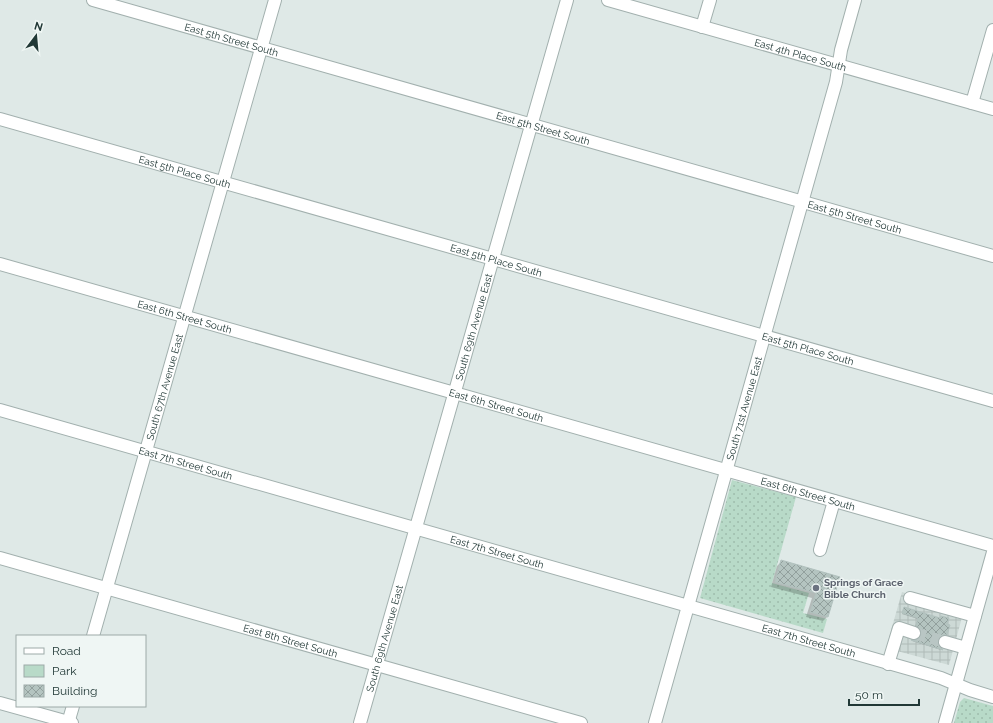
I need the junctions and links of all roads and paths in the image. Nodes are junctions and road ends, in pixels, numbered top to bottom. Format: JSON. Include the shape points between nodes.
{"nodes":[{"id":1,"x":93,"y":0,"type":"edge"},
{"id":2,"x":275,"y":0,"type":"edge"},
{"id":3,"x":567,"y":0,"type":"edge"},
{"id":4,"x":608,"y":0,"type":"edge"},
{"id":5,"x":710,"y":0,"type":"edge"},
{"id":6,"x":855,"y":0,"type":"edge"},
{"id":7,"x":702,"y":27,"type":"junction"},
{"id":8,"x":993,"y":30,"type":"edge"},
{"id":9,"x":262,"y":48,"type":"junction"},
{"id":10,"x":839,"y":66,"type":"junction"},
{"id":11,"x":972,"y":103,"type":"junction"},
{"id":12,"x":993,"y":109,"type":"edge"},
{"id":13,"x":0,"y":119,"type":"edge"},
{"id":14,"x":532,"y":125,"type":"junction"},
{"id":15,"x":223,"y":183,"type":"junction"},
{"id":16,"x":802,"y":201,"type":"junction"},
{"id":17,"x":993,"y":256,"type":"edge"},
{"id":18,"x":493,"y":259,"type":"junction"},
{"id":19,"x":0,"y":264,"type":"edge"},
{"id":20,"x":184,"y":316,"type":"junction"},
{"id":21,"x":764,"y":336,"type":"junction"},
{"id":22,"x":454,"y":393,"type":"junction"},
{"id":23,"x":993,"y":401,"type":"edge"},
{"id":24,"x":0,"y":410,"type":"edge"},
{"id":25,"x":146,"y":452,"type":"junction"},
{"id":26,"x":725,"y":470,"type":"junction"},
{"id":27,"x":834,"y":501,"type":"junction"},
{"id":28,"x":416,"y":529,"type":"junction"},
{"id":29,"x":993,"y":546,"type":"edge"},
{"id":30,"x":820,"y":550,"type":"dead end"},
{"id":31,"x":993,"y":552,"type":"edge"},
{"id":32,"x":0,"y":558,"type":"edge"},
{"id":33,"x":107,"y":588,"type":"junction"},
{"id":34,"x":910,"y":598,"type":"dead end"},
{"id":35,"x":688,"y":606,"type":"junction"},
{"id":36,"x":975,"y":616,"type":"junction"},
{"id":37,"x":914,"y":632,"type":"tunnel mouth"},
{"id":38,"x":93,"y":635,"type":"edge"},
{"id":39,"x":945,"y":642,"type":"tunnel mouth"},
{"id":40,"x":966,"y":648,"type":"junction"},
{"id":41,"x":888,"y":664,"type":"junction"},
{"id":42,"x":377,"y":665,"type":"junction"},
{"id":43,"x":956,"y":684,"type":"junction"},
{"id":44,"x":993,"y":696,"type":"edge"},
{"id":45,"x":0,"y":703,"type":"edge"},
{"id":46,"x":73,"y":707,"type":"edge"},
{"id":47,"x":69,"y":723,"type":"edge"},
{"id":48,"x":360,"y":723,"type":"edge"},
{"id":49,"x":581,"y":723,"type":"edge"},
{"id":50,"x":655,"y":723,"type":"edge"},
{"id":51,"x":945,"y":723,"type":"edge"}],
"edges":[{"from":1,"to":9,"type":"street","name":"East 5th Street South"},
{"from":2,"to":9,"type":"street","name":"South 67th Avenue East"},
{"from":3,"to":14,"type":"street","name":"South 69th Avenue East"},
{"from":4,"to":7,"type":"street","name":"East 4th Place South"},
{"from":5,"to":7,"type":"street"},
{"from":6,"to":10,"type":"street","name":"South 71st Avenue East"},
{"from":7,"to":10,"type":"street","name":"East 4th Place South"},
{"from":8,"to":11,"type":"street"},
{"from":9,"to":14,"type":"street","name":"East 5th Street South"},
{"from":9,"to":15,"type":"street","name":"South 67th Avenue East"},
{"from":10,"to":11,"type":"street","name":"East 4th Place South"},
{"from":10,"to":16,"type":"street","name":"South 71st Avenue East"},
{"from":11,"to":12,"type":"street","name":"East 4th Place South"},
{"from":13,"to":15,"type":"street","name":"East 5th Place South"},
{"from":14,"to":16,"type":"street","name":"East 5th Street South"},
{"from":14,"to":18,"type":"street","name":"South 69th Avenue East"},
{"from":15,"to":18,"type":"street","name":"East 5th Place South"},
{"from":15,"to":20,"type":"street","name":"South 67th Avenue East"},
{"from":16,"to":17,"type":"street","name":"East 5th Street South"},
{"from":16,"to":21,"type":"street","name":"South 71st Avenue East"},
{"from":18,"to":21,"type":"street","name":"East 5th Place South"},
{"from":18,"to":22,"type":"street","name":"South 69th Avenue East"},
{"from":19,"to":20,"type":"street","name":"East 6th Street South"},
{"from":20,"to":22,"type":"street","name":"East 6th Street South"},
{"from":20,"to":25,"type":"street","name":"South 67th Avenue East"},
{"from":21,"to":23,"type":"street","name":"East 5th Place South"},
{"from":21,"to":26,"type":"street","name":"South 71st Avenue East"},
{"from":22,"to":26,"type":"street","name":"East 6th Street South"},
{"from":22,"to":28,"type":"street","name":"South 69th Avenue East"},
{"from":24,"to":25,"type":"street","name":"East 7th Street South"},
{"from":25,"to":28,"type":"street","name":"East 7th Street South"},
{"from":25,"to":33,"type":"street","name":"South 67th Avenue East"},
{"from":26,"to":27,"type":"street","name":"East 6th Street South"},
{"from":26,"to":35,"type":"street","name":"South 71st Avenue East"},
{"from":27,"to":29,"type":"street","name":"East 6th Street South"},
{"from":27,"to":30,"type":"street"},
{"from":28,"to":35,"type":"street","name":"East 7th Street South"},
{"from":28,"to":42,"type":"street","name":"South 69th Avenue East"},
{"from":31,"to":36,"type":"street"},
{"from":32,"to":33,"type":"street","name":"East 8th Street South"},
{"from":33,"to":38,"type":"street","name":"South 67th Avenue East"},
{"from":33,"to":42,"type":"street","name":"East 8th Street South"},
{"from":34,"to":36,"type":"street"},
{"from":35,"to":41,"type":"street","name":"East 7th Street South"},
{"from":35,"to":50,"type":"street","name":"South 71st Avenue East"},
{"from":36,"to":40,"type":"street"},
{"from":37,"to":41,"type":"street","via":[[899,628]]},
{"from":39,"to":40,"type":"street"},
{"from":40,"to":43,"type":"street"},
{"from":41,"to":43,"type":"street","name":"East 7th Street South"},
{"from":42,"to":48,"type":"street","name":"South 69th Avenue East"},
{"from":42,"to":49,"type":"street","name":"East 8th Street South"},
{"from":43,"to":44,"type":"street","name":"East 7th Street South"},
{"from":43,"to":51,"type":"street"},
{"from":45,"to":47,"type":"street"},
{"from":46,"to":47,"type":"street"}]}
